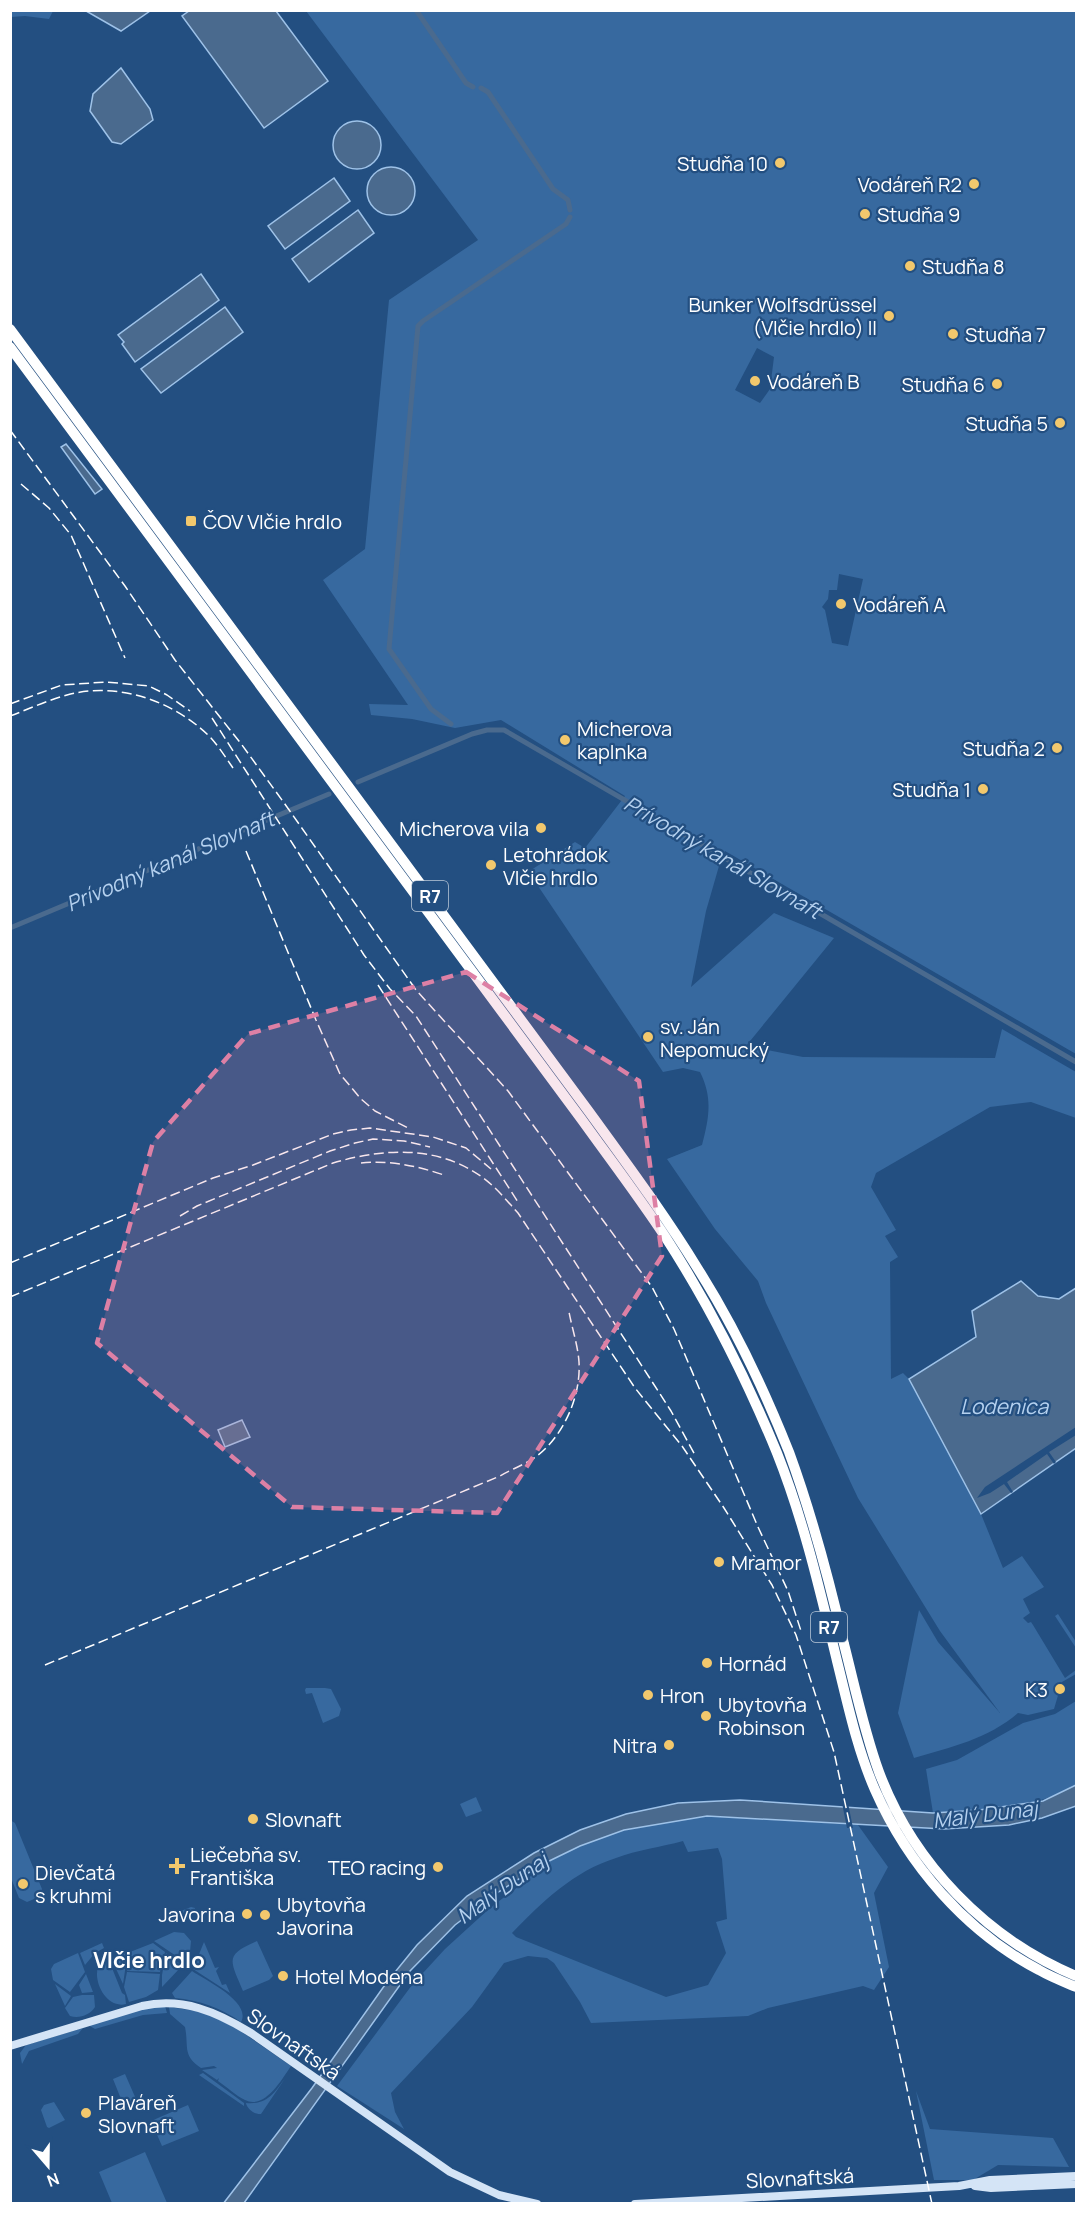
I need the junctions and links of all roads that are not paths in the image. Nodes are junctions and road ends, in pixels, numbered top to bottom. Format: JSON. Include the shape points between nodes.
{"nodes":[{"id":1,"x":10,"y":329,"type":"edge"},
{"id":2,"x":10,"y":347,"type":"edge"},
{"id":3,"x":797,"y":1494,"type":"junction"},
{"id":4,"x":1077,"y":1976,"type":"edge"},
{"id":5,"x":1077,"y":1987,"type":"edge"},
{"id":6,"x":10,"y":2046,"type":"edge"},
{"id":7,"x":1077,"y":2176,"type":"edge"},
{"id":8,"x":1077,"y":2184,"type":"edge"},
{"id":9,"x":968,"y":2185,"type":"junction"},
{"id":10,"x":537,"y":2204,"type":"edge"},
{"id":11,"x":635,"y":2204,"type":"edge"}],
"edges":[{"from":1,"to":3,"type":"highway","number":"R7","via":[[662,1214],[731,1327],[780,1431]]},
{"from":2,"to":3,"type":"highway","number":"R7","via":[[647,1210],[722,1333]]},
{"from":3,"to":4,"type":"highway","number":"R7","via":[[828,1576],[874,1758],[901,1818],[937,1871],[990,1925],[1044,1961]]},
{"from":3,"to":5,"type":"highway","number":"R7","via":[[862,1758],[894,1828],[936,1887],[966,1918],[998,1945],[1039,1971]]},
{"from":6,"to":10,"type":"main road","name":"Slovnaftská","via":[[142,2006],[184,2004],[210,2011],[230,2020],[462,2178]]},
{"from":7,"to":9,"type":"main road","name":"Slovnaftská","via":[[990,2180]]},
{"from":8,"to":9,"type":"main road","name":"Slovnaftská","via":[[991,2188]]},
{"from":9,"to":11,"type":"main road","name":"Slovnaftská"}]}
